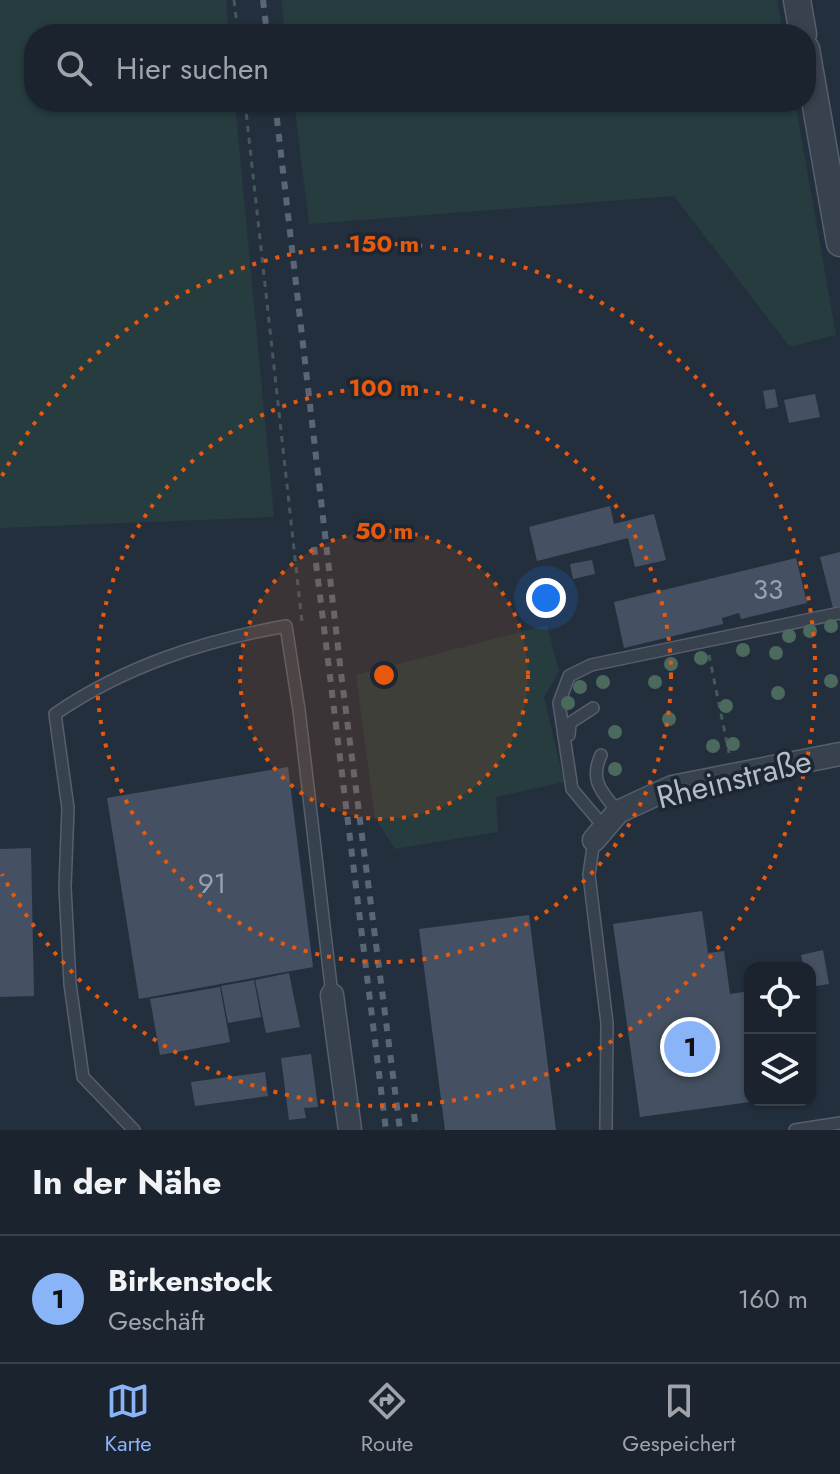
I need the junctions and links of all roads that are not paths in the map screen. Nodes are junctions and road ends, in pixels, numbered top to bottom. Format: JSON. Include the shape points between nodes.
{"nodes":[{"id":1,"x":797,"y":0,"type":"edge"},
{"id":2,"x":801,"y":24,"type":"edge"},
{"id":3,"x":816,"y":92,"type":"edge"},
{"id":4,"x":840,"y":243,"type":"edge"},
{"id":5,"x":840,"y":613,"type":"edge"},
{"id":6,"x":593,"y":708,"type":"dead end"},
{"id":7,"x":840,"y":754,"type":"edge"},
{"id":8,"x":601,"y":755,"type":"dead end"},
{"id":9,"x":567,"y":760,"type":"junction"},
{"id":10,"x":605,"y":826,"type":"junction"},
{"id":11,"x":332,"y":995,"type":"joint"},
{"id":12,"x":840,"y":1123,"type":"edge"},
{"id":13,"x":134,"y":1130,"type":"edge"},
{"id":14,"x":350,"y":1130,"type":"edge"},
{"id":15,"x":606,"y":1130,"type":"edge"},
{"id":16,"x":795,"y":1130,"type":"edge"}],
"edges":[{"from":1,"to":2,"type":"street"},
{"from":3,"to":4,"type":"street"},
{"from":5,"to":9,"type":"lane","via":[[591,665],[569,676],[559,703]]},
{"from":6,"to":9,"type":"lane","via":[[570,723]]},
{"from":7,"to":10,"type":"street","name":"Rheinstraße","via":[[672,787]]},
{"from":8,"to":10,"type":"lane","via":[[594,769]]},
{"from":9,"to":10,"type":"lane","via":[[572,789]]},
{"from":10,"to":15,"type":"lane","via":[[589,875],[607,1023]]},
{"from":11,"to":13,"type":"lane","via":[[286,626],[224,637],[86,692],[55,714],[68,808],[70,984],[83,1077]]},
{"from":11,"to":14,"type":"street"},
{"from":12,"to":16,"type":"lane"}]}
